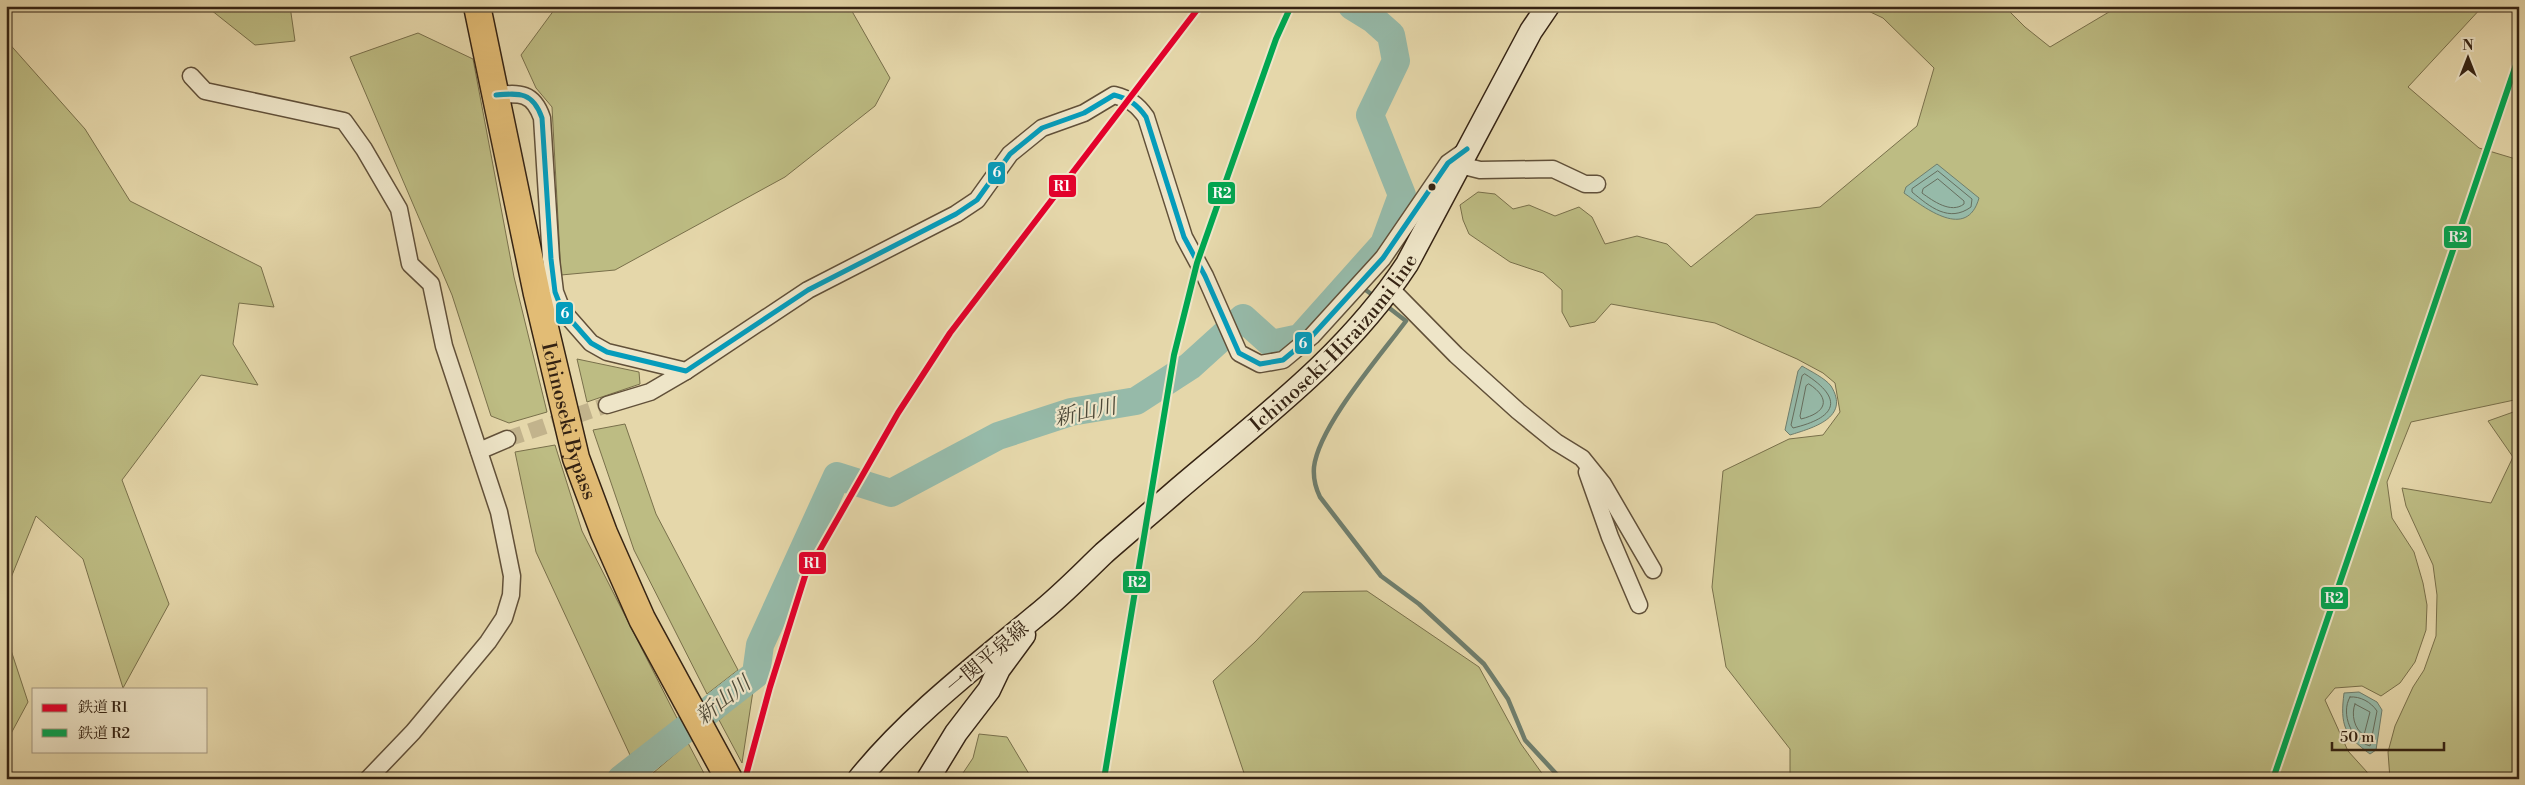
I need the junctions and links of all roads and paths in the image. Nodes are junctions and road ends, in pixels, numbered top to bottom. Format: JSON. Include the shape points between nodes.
{"nodes":[{"id":1,"x":477,"y":6,"type":"edge"},
{"id":2,"x":1548,"y":6,"type":"edge"},
{"id":3,"x":191,"y":76,"type":"dead end"},
{"id":4,"x":496,"y":94,"type":"junction"},
{"id":5,"x":1463,"y":157,"type":"junction"},
{"id":6,"x":1597,"y":184,"type":"dead end"},
{"id":7,"x":1391,"y":290,"type":"junction"},
{"id":8,"x":686,"y":371,"type":"junction"},
{"id":9,"x":607,"y":405,"type":"tunnel mouth"},
{"id":10,"x":507,"y":440,"type":"tunnel mouth"},
{"id":11,"x":479,"y":452,"type":"junction"},
{"id":12,"x":1582,"y":458,"type":"junction"},
{"id":13,"x":1653,"y":570,"type":"dead end"},
{"id":14,"x":1639,"y":605,"type":"dead end"},
{"id":15,"x":1039,"y":614,"type":"junction"},
{"id":16,"x":368,"y":779,"type":"edge"},
{"id":17,"x":729,"y":779,"type":"edge"},
{"id":18,"x":859,"y":779,"type":"edge"},
{"id":19,"x":928,"y":779,"type":"edge"}],
"edges":[{"from":1,"to":4,"type":"highway","name":"Ichinoseki Bypass"},
{"from":2,"to":5,"type":"main road","name":"Ichinoseki-Hiraizumi line","via":[[1531,31]]},
{"from":3,"to":11,"type":"street","via":[[205,91],[344,122],[399,209],[410,264],[431,284],[444,346]]},
{"from":4,"to":8,"type":"street","via":[[516,93],[529,97],[540,112],[551,259],[555,292],[562,310],[591,343],[607,352]]},
{"from":4,"to":17,"type":"highway","name":"Ichinoseki Bypass","via":[[537,294],[576,458],[642,620]]},
{"from":5,"to":6,"type":"street","via":[[1480,170],[1553,169],[1585,184]]},
{"from":5,"to":7,"type":"main road","name":"Ichinoseki-Hiraizumi line"},
{"from":5,"to":8,"type":"street","via":[[1448,163],[1383,258],[1312,336],[1283,360],[1260,364],[1239,353],[1184,237],[1146,117],[1130,100],[1114,95],[1084,113],[1042,128],[1010,154],[977,200],[956,214],[808,290]]},
{"from":7,"to":12,"type":"street","via":[[1518,411]]},
{"from":7,"to":15,"type":"main road","name":"Ichinoseki-Hiraizumi line","via":[[1353,334],[1285,402],[1105,552]]},
{"from":8,"to":9,"type":"street","via":[[650,392]]},
{"from":10,"to":11,"type":"street"},
{"from":11,"to":16,"type":"street","via":[[499,512],[512,576],[504,618],[466,670]]},
{"from":12,"to":13,"type":"street","via":[[1603,484]]},
{"from":12,"to":14,"type":"street"},
{"from":15,"to":18,"type":"main road","name":"一関平泉線","via":[[980,660]]},
{"from":15,"to":19,"type":"main road","name":"一関平泉線","via":[[999,669],[989,690],[956,732]]}]}
